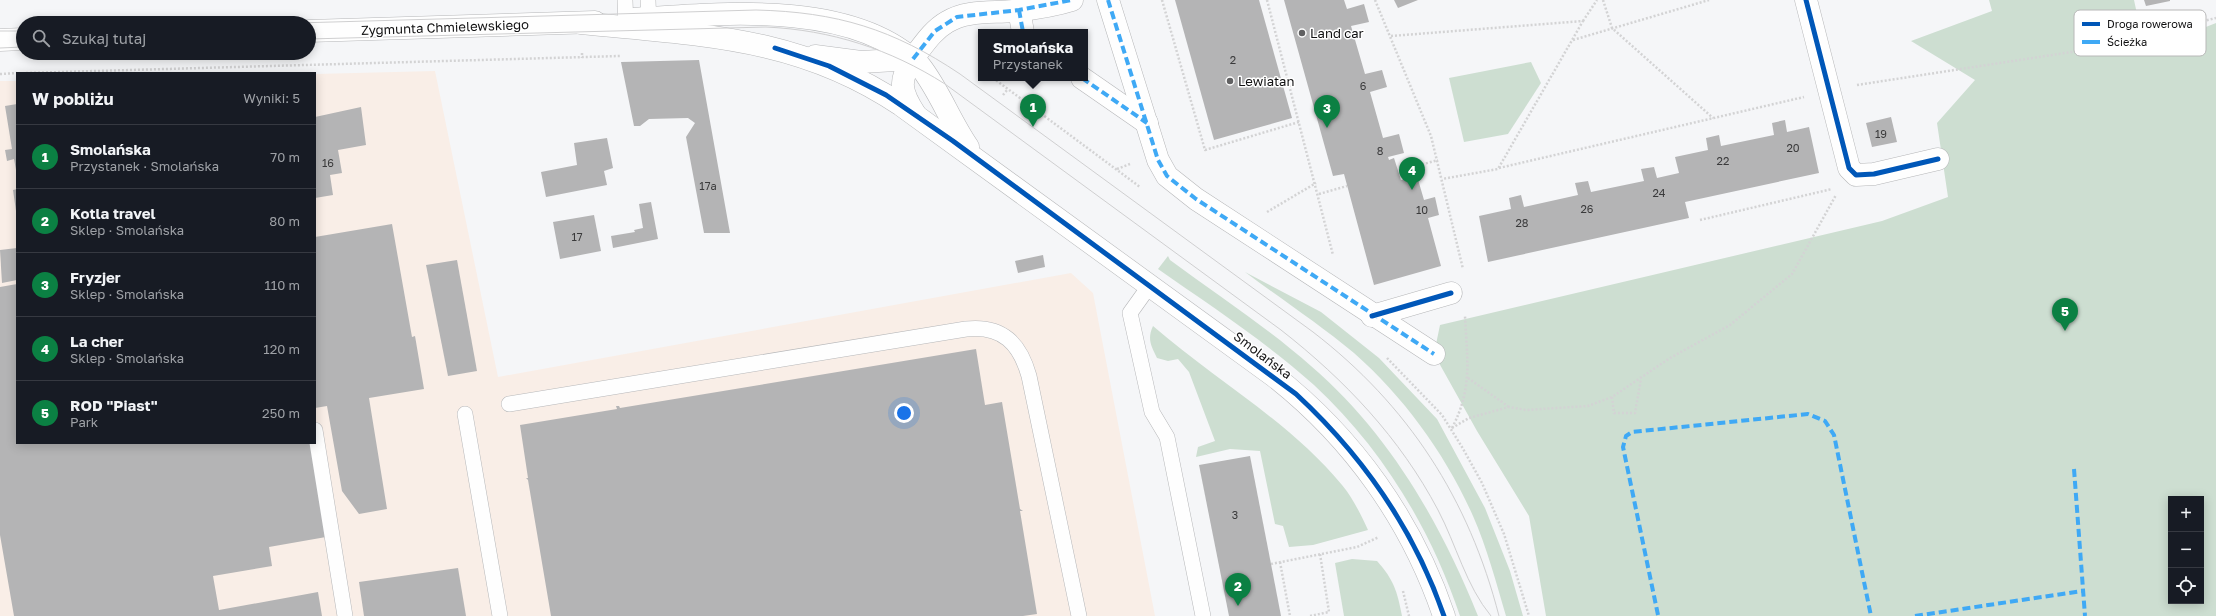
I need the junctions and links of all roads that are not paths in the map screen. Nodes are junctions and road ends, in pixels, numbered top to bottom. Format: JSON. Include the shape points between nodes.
{"nodes":[{"id":1,"x":1072,"y":0,"type":"edge"},
{"id":2,"x":1108,"y":0,"type":"edge"},
{"id":3,"x":1806,"y":0,"type":"edge"},
{"id":4,"x":1051,"y":2,"type":"edge"},
{"id":5,"x":1019,"y":10,"type":"junction"},
{"id":6,"x":625,"y":16,"type":"edge"},
{"id":7,"x":648,"y":16,"type":"edge"},
{"id":8,"x":1022,"y":29,"type":"edge"},
{"id":9,"x":316,"y":31,"type":"edge"},
{"id":10,"x":16,"y":39,"type":"edge"},
{"id":11,"x":0,"y":40,"type":"edge"},
{"id":12,"x":775,"y":48,"type":"junction"},
{"id":13,"x":913,"y":59,"type":"junction"},
{"id":14,"x":1086,"y":81,"type":"edge"},
{"id":15,"x":915,"y":114,"type":"junction"},
{"id":16,"x":1146,"y":123,"type":"junction"},
{"id":17,"x":1938,"y":159,"type":"dead end"},
{"id":18,"x":979,"y":160,"type":"junction"},
{"id":19,"x":1150,"y":285,"type":"junction"},
{"id":20,"x":1458,"y":301,"type":"road end"},
{"id":21,"x":1372,"y":316,"type":"junction"},
{"id":22,"x":1434,"y":354,"type":"dead end"},
{"id":23,"x":509,"y":404,"type":"dead end"},
{"id":24,"x":465,"y":414,"type":"dead end"},
{"id":25,"x":316,"y":436,"type":"edge"},
{"id":26,"x":345,"y":616,"type":"edge"},
{"id":27,"x":500,"y":616,"type":"edge"},
{"id":28,"x":1079,"y":616,"type":"edge"},
{"id":29,"x":1203,"y":616,"type":"edge"},
{"id":30,"x":1444,"y":616,"type":"edge"}],
"edges":[{"from":1,"to":4,"type":"street"},
{"from":2,"to":16,"type":"street"},
{"from":3,"to":17,"type":"street","via":[[1849,168],[1856,175],[1874,174]]},
{"from":4,"to":5,"type":"street"},
{"from":5,"to":8,"type":"street"},
{"from":5,"to":13,"type":"street","via":[[964,15],[952,19],[935,30]]},
{"from":6,"to":7,"type":"street","name":"Zygmunta Chmielewskiego"},
{"from":6,"to":9,"type":"street","name":"Zygmunta Chmielewskiego","via":[[581,23]]},
{"from":7,"to":12,"type":"street","name":"Zygmunta Chmielewskiego","via":[[730,39]]},
{"from":7,"to":13,"type":"street","name":"Zygmunta Chmielewskiego","via":[[756,10],[821,14],[862,25],[889,40]]},
{"from":10,"to":11,"type":"street"},
{"from":12,"to":13,"type":"street","name":"Zygmunta Chmielewskiego","via":[[843,61]]},
{"from":12,"to":15,"type":"street","name":"Zygmunta Chmielewskiego","via":[[848,74]]},
{"from":13,"to":15,"type":"street","name":"Zygmunta Chmielewskiego","via":[[905,71],[902,85],[905,97]]},
{"from":13,"to":18,"type":"street","name":"Zygmunta Chmielewskiego","via":[[930,81],[954,124]]},
{"from":14,"to":16,"type":"street"},
{"from":15,"to":18,"type":"street","name":"Zygmunta Chmielewskiego"},
{"from":16,"to":21,"type":"street","via":[[1154,152],[1167,176],[1185,192]]},
{"from":18,"to":19,"type":"street","name":"Smolańska"},
{"from":19,"to":29,"type":"lane","via":[[1130,313],[1152,412],[1167,436]]},
{"from":19,"to":30,"type":"street","name":"Smolańska","via":[[1285,385],[1346,444],[1384,493],[1404,524]]},
{"from":20,"to":21,"type":"street"},
{"from":21,"to":22,"type":"street"},
{"from":23,"to":28,"type":"lane","via":[[966,329],[996,332],[1012,342],[1025,362]]},
{"from":24,"to":27,"type":"lane"},
{"from":25,"to":26,"type":"lane"}]}
